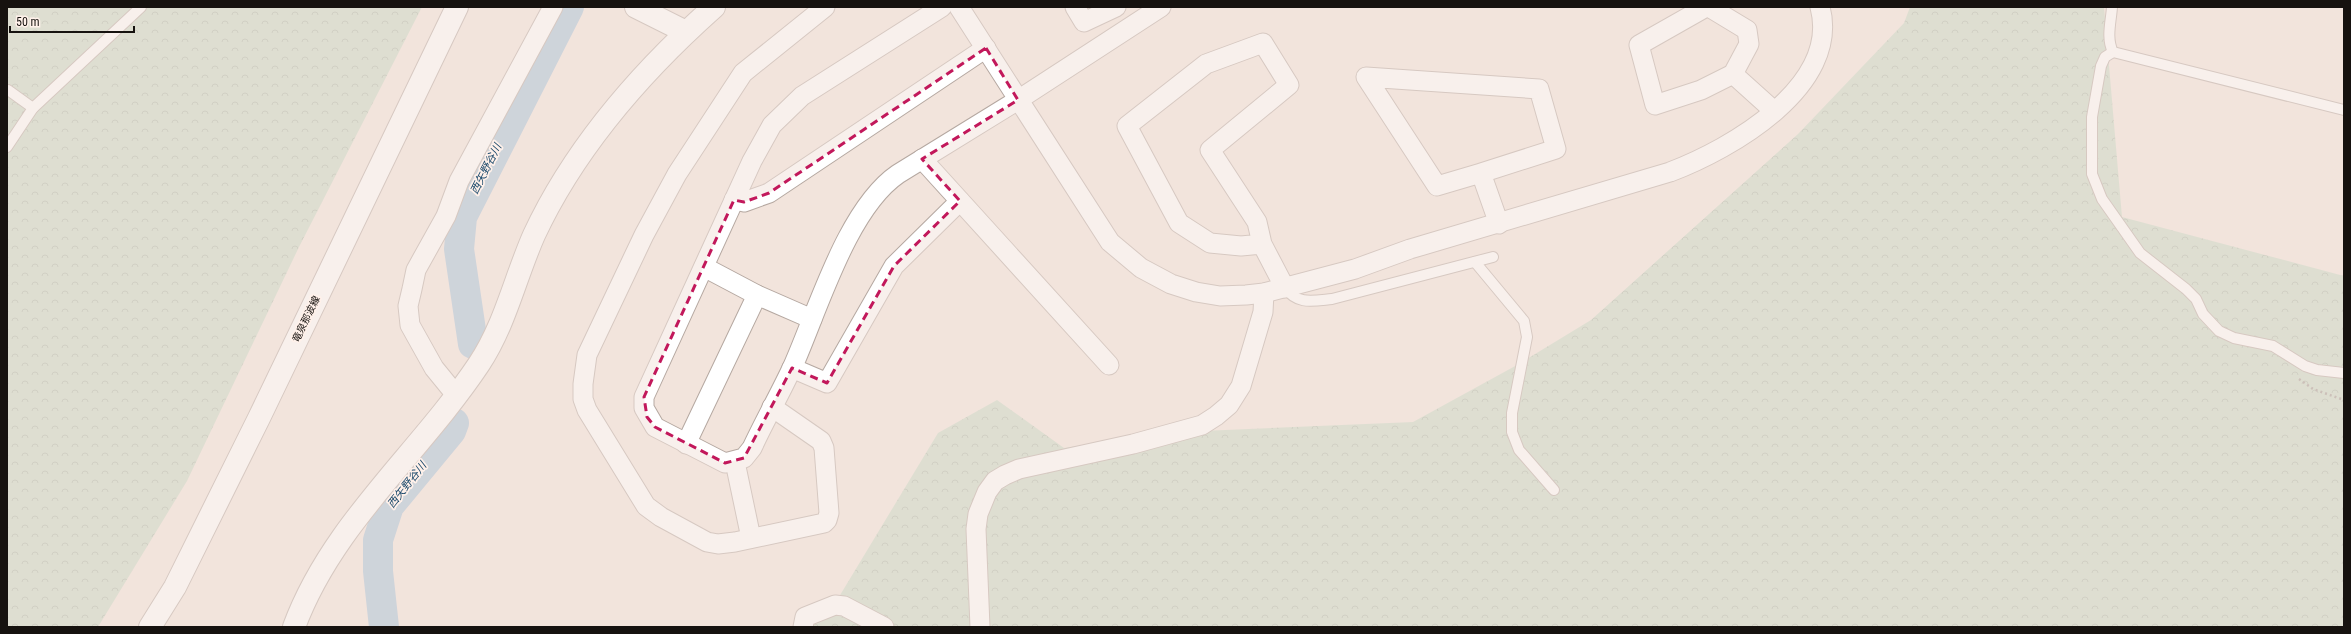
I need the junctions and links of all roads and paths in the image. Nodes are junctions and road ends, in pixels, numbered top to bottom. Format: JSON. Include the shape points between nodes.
{"nodes":[{"id":1,"x":140,"y":7,"type":"edge"},
{"id":2,"x":457,"y":7,"type":"edge"},
{"id":3,"x":552,"y":7,"type":"edge"},
{"id":4,"x":636,"y":7,"type":"edge"},
{"id":5,"x":714,"y":7,"type":"edge"},
{"id":6,"x":825,"y":7,"type":"edge"},
{"id":7,"x":942,"y":7,"type":"edge"},
{"id":8,"x":959,"y":7,"type":"edge"},
{"id":9,"x":1075,"y":7,"type":"edge"},
{"id":10,"x":1116,"y":7,"type":"edge"},
{"id":11,"x":1161,"y":7,"type":"edge"},
{"id":12,"x":1708,"y":7,"type":"edge"},
{"id":13,"x":1820,"y":7,"type":"edge"},
{"id":14,"x":2112,"y":7,"type":"edge"},
{"id":15,"x":686,"y":32,"type":"junction"},
{"id":16,"x":986,"y":48,"type":"junction"},
{"id":17,"x":2113,"y":52,"type":"junction"},
{"id":18,"x":1733,"y":74,"type":"junction"},
{"id":19,"x":8,"y":90,"type":"edge"},
{"id":20,"x":1018,"y":100,"type":"junction"},
{"id":21,"x":33,"y":108,"type":"junction"},
{"id":22,"x":2344,"y":110,"type":"edge"},
{"id":23,"x":1774,"y":111,"type":"junction"},
{"id":24,"x":7,"y":147,"type":"edge"},
{"id":25,"x":922,"y":159,"type":"junction"},
{"id":26,"x":1481,"y":173,"type":"junction"},
{"id":27,"x":734,"y":200,"type":"junction"},
{"id":28,"x":960,"y":200,"type":"junction"},
{"id":29,"x":1499,"y":224,"type":"junction"},
{"id":30,"x":1262,"y":244,"type":"junction"},
{"id":31,"x":1493,"y":257,"type":"dead end"},
{"id":32,"x":1475,"y":262,"type":"junction"},
{"id":33,"x":704,"y":267,"type":"junction"},
{"id":34,"x":1285,"y":288,"type":"junction"},
{"id":35,"x":1264,"y":293,"type":"junction"},
{"id":36,"x":757,"y":295,"type":"junction"},
{"id":37,"x":812,"y":319,"type":"junction"},
{"id":38,"x":1109,"y":365,"type":"dead end"},
{"id":39,"x":792,"y":368,"type":"junction"},
{"id":40,"x":2344,"y":374,"type":"edge"},
{"id":41,"x":456,"y":395,"type":"junction"},
{"id":42,"x":772,"y":407,"type":"junction"},
{"id":43,"x":686,"y":444,"type":"junction"},
{"id":44,"x":735,"y":462,"type":"junction"},
{"id":45,"x":1554,"y":490,"type":"dead end"},
{"id":46,"x":751,"y":538,"type":"junction"},
{"id":47,"x":150,"y":627,"type":"edge"},
{"id":48,"x":294,"y":627,"type":"edge"},
{"id":49,"x":803,"y":627,"type":"edge"},
{"id":50,"x":884,"y":627,"type":"edge"},
{"id":51,"x":980,"y":627,"type":"edge"}],
"edges":[{"from":1,"to":21,"type":"lane"},
{"from":2,"to":47,"type":"street","name":"竜泉那波線","via":[[259,418],[175,587]]},
{"from":3,"to":41,"type":"street","via":[[459,181],[446,216],[416,270],[408,306],[410,325],[434,368]]},
{"from":4,"to":15,"type":"street"},
{"from":5,"to":15,"type":"street"},
{"from":6,"to":46,"type":"street","via":[[743,73],[702,133],[644,235],[584,366],[583,399],[586,410],[646,506],[707,542],[718,544]]},
{"from":7,"to":27,"type":"street","via":[[802,96],[786,110],[763,139]]},
{"from":8,"to":16,"type":"street"},
{"from":9,"to":10,"type":"street","via":[[1084,22]]},
{"from":11,"to":20,"type":"street"},
{"from":12,"to":18,"type":"street","via":[[1747,30],[1749,44]]},
{"from":12,"to":18,"type":"street","via":[[1639,45],[1655,105],[1701,90]]},
{"from":13,"to":23,"type":"street","via":[[1824,21],[1819,51],[1812,69]]},
{"from":14,"to":17,"type":"lane","via":[[2109,44]]},
{"from":15,"to":41,"type":"street","via":[[631,90],[562,183],[534,236],[494,339],[475,371]]},
{"from":16,"to":20,"type":"street"},
{"from":16,"to":27,"type":"street","via":[[769,193],[744,202]]},
{"from":17,"to":22,"type":"lane"},
{"from":17,"to":40,"type":"lane","via":[[2105,57],[2097,85],[2092,117],[2092,174],[2102,199],[2140,253],[2186,289],[2196,299],[2203,314],[2220,331],[2234,338],[2273,346],[2305,366]]},
{"from":18,"to":23,"type":"street"},
{"from":19,"to":21,"type":"lane"},
{"from":20,"to":25,"type":"street"},
{"from":20,"to":35,"type":"street","via":[[1110,242],[1141,268],[1171,284],[1196,292],[1220,296]]},
{"from":21,"to":24,"type":"lane"},
{"from":23,"to":29,"type":"street","via":[[1756,127],[1701,161]]},
{"from":25,"to":28,"type":"street"},
{"from":25,"to":37,"type":"street","via":[[885,183],[874,195],[842,252]]},
{"from":26,"to":26,"type":"street","via":[[1437,186],[1366,77],[1539,89],[1556,149]]},
{"from":26,"to":29,"type":"street"},
{"from":27,"to":33,"type":"street"},
{"from":28,"to":38,"type":"street"},
{"from":28,"to":39,"type":"street","via":[[894,266],[827,382]]},
{"from":29,"to":34,"type":"street"},
{"from":30,"to":30,"type":"street","via":[[1257,222],[1210,150],[1289,85],[1263,43],[1206,64],[1127,126],[1179,223],[1210,243],[1241,246]]},
{"from":30,"to":34,"type":"street"},
{"from":31,"to":32,"type":"lane"},
{"from":32,"to":34,"type":"lane","via":[[1332,299],[1310,302],[1298,300]]},
{"from":32,"to":45,"type":"lane","via":[[1524,321],[1527,337],[1512,413],[1512,432],[1519,450]]},
{"from":33,"to":36,"type":"street"},
{"from":33,"to":43,"type":"street","via":[[644,396],[644,408],[655,427]]},
{"from":34,"to":35,"type":"street"},
{"from":35,"to":51,"type":"street","via":[[1263,312],[1241,386],[1229,405],[1216,416],[1202,425],[1133,444],[1019,469],[995,481],[978,514],[976,529]]},
{"from":36,"to":37,"type":"street"},
{"from":36,"to":43,"type":"street"},
{"from":37,"to":39,"type":"street"},
{"from":39,"to":42,"type":"street"},
{"from":41,"to":48,"type":"street","via":[[343,536],[313,583]]},
{"from":42,"to":44,"type":"street","via":[[752,448],[744,458]]},
{"from":42,"to":46,"type":"street","via":[[821,441],[824,448],[829,512],[824,523]]},
{"from":43,"to":44,"type":"street","via":[[725,463]]},
{"from":44,"to":46,"type":"street"},
{"from":49,"to":50,"type":"street","via":[[805,617],[835,605],[844,606]]}]}
